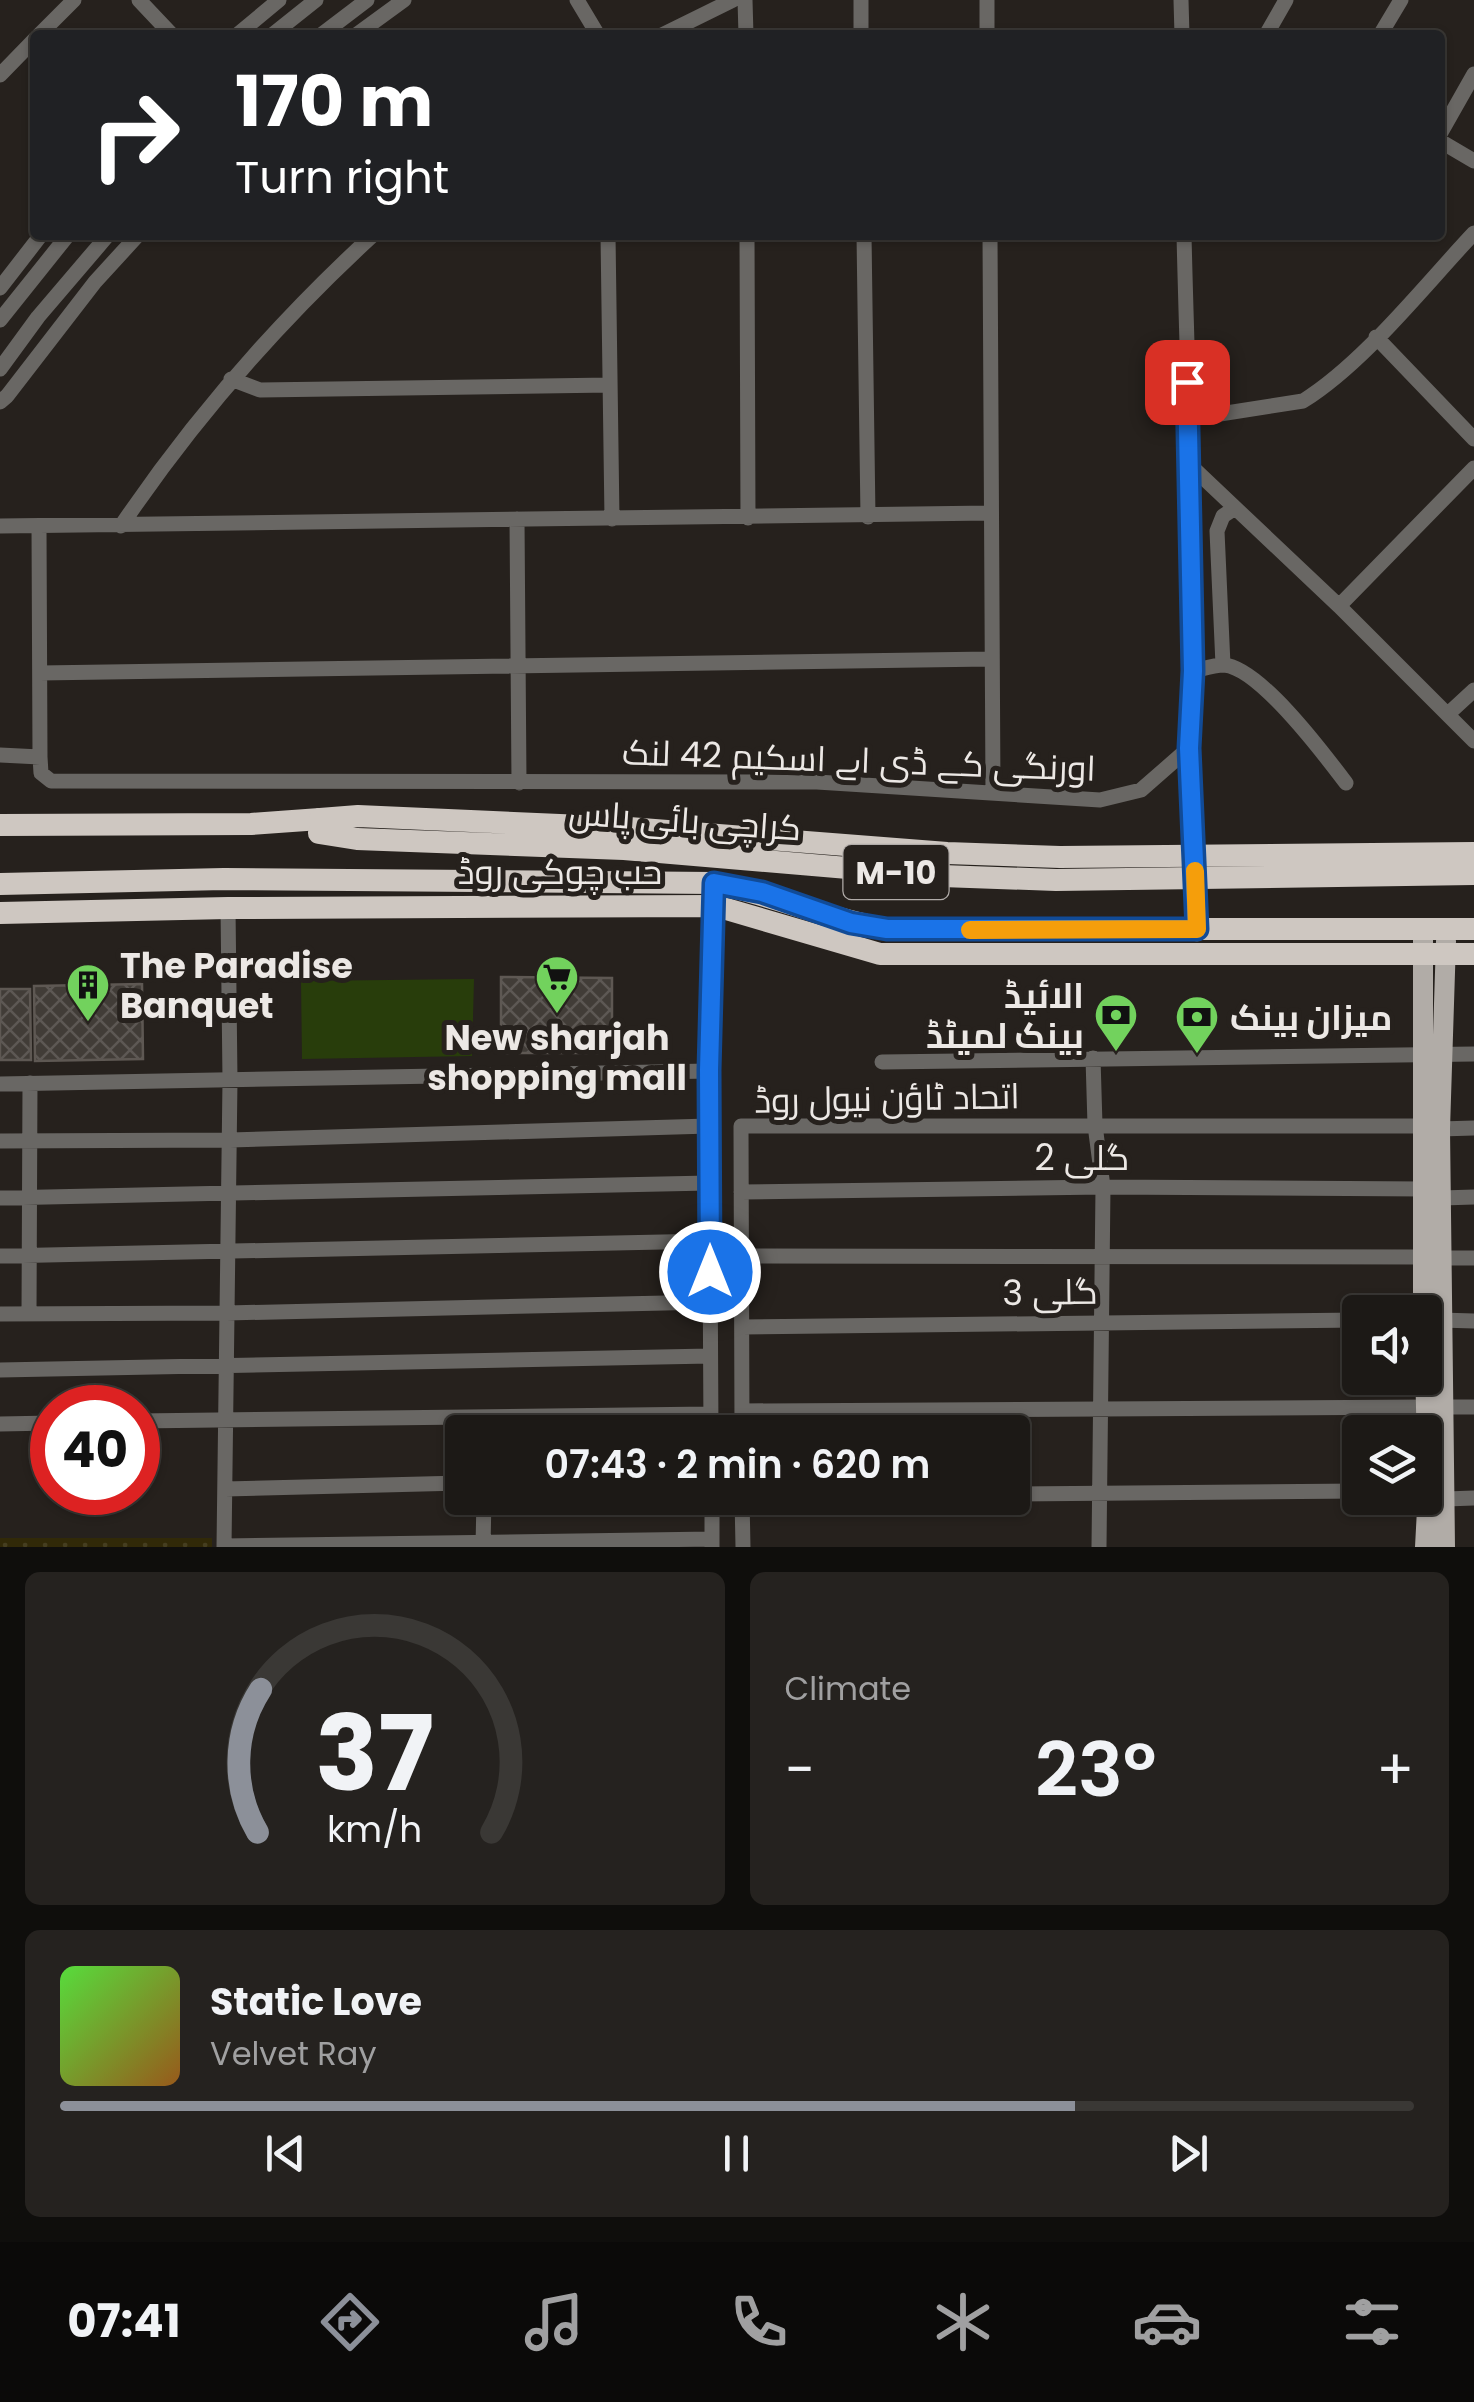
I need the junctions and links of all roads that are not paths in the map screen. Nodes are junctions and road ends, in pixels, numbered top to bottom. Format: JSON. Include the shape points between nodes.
{"nodes":[{"id":1,"x":74,"y":0,"type":"edge"},
{"id":2,"x":138,"y":0,"type":"edge"},
{"id":3,"x":279,"y":0,"type":"edge"},
{"id":4,"x":316,"y":0,"type":"edge"},
{"id":5,"x":367,"y":0,"type":"edge"},
{"id":6,"x":404,"y":0,"type":"edge"},
{"id":7,"x":577,"y":0,"type":"edge"},
{"id":8,"x":733,"y":0,"type":"edge"},
{"id":9,"x":745,"y":0,"type":"edge"},
{"id":10,"x":861,"y":0,"type":"edge"},
{"id":11,"x":987,"y":0,"type":"edge"},
{"id":12,"x":1182,"y":0,"type":"edge"},
{"id":13,"x":1286,"y":0,"type":"edge"},
{"id":14,"x":1401,"y":0,"type":"edge"},
{"id":15,"x":44,"y":30,"type":"edge"},
{"id":16,"x":167,"y":30,"type":"edge"},
{"id":17,"x":244,"y":30,"type":"edge"},
{"id":18,"x":278,"y":30,"type":"edge"},
{"id":19,"x":328,"y":30,"type":"edge"},
{"id":20,"x":363,"y":30,"type":"edge"},
{"id":21,"x":595,"y":30,"type":"edge"},
{"id":22,"x":672,"y":30,"type":"edge"},
{"id":23,"x":746,"y":30,"type":"edge"},
{"id":24,"x":862,"y":30,"type":"edge"},
{"id":25,"x":987,"y":30,"type":"edge"},
{"id":26,"x":1182,"y":30,"type":"edge"},
{"id":27,"x":1269,"y":30,"type":"edge"},
{"id":28,"x":1383,"y":30,"type":"edge"},
{"id":29,"x":30,"y":44,"type":"edge"},
{"id":30,"x":1474,"y":74,"type":"edge"},
{"id":31,"x":0,"y":76,"type":"edge"},
{"id":32,"x":1445,"y":129,"type":"edge"},
{"id":33,"x":1445,"y":141,"type":"edge"},
{"id":34,"x":1474,"y":161,"type":"edge"},
{"id":35,"x":1474,"y":233,"type":"edge"},
{"id":36,"x":37,"y":240,"type":"edge"},
{"id":37,"x":64,"y":240,"type":"edge"},
{"id":38,"x":104,"y":240,"type":"edge"},
{"id":39,"x":134,"y":240,"type":"edge"},
{"id":40,"x":368,"y":240,"type":"edge"},
{"id":41,"x":608,"y":240,"type":"edge"},
{"id":42,"x":747,"y":240,"type":"edge"},
{"id":43,"x":864,"y":240,"type":"edge"},
{"id":44,"x":990,"y":240,"type":"edge"},
{"id":45,"x":1184,"y":240,"type":"edge"},
{"id":46,"x":0,"y":288,"type":"edge"},
{"id":47,"x":0,"y":320,"type":"edge"},
{"id":48,"x":1376,"y":337,"type":"junction"},
{"id":49,"x":0,"y":369,"type":"edge"},
{"id":50,"x":231,"y":379,"type":"junction"},
{"id":51,"x":610,"y":385,"type":"junction"},
{"id":52,"x":0,"y":402,"type":"edge"},
{"id":53,"x":1188,"y":419,"type":"junction"},
{"id":54,"x":1474,"y":439,"type":"edge"},
{"id":55,"x":1191,"y":466,"type":"junction"},
{"id":56,"x":1474,"y":468,"type":"edge"},
{"id":57,"x":1236,"y":508,"type":"junction"},
{"id":58,"x":990,"y":514,"type":"junction"},
{"id":59,"x":868,"y":516,"type":"junction"},
{"id":60,"x":748,"y":518,"type":"junction"},
{"id":61,"x":612,"y":519,"type":"junction"},
{"id":62,"x":517,"y":520,"type":"junction"},
{"id":63,"x":0,"y":526,"type":"edge"},
{"id":64,"x":39,"y":526,"type":"junction"},
{"id":65,"x":121,"y":526,"type":"junction"},
{"id":66,"x":1339,"y":606,"type":"junction"},
{"id":67,"x":990,"y":659,"type":"junction"},
{"id":68,"x":1223,"y":665,"type":"junction"},
{"id":69,"x":518,"y":668,"type":"junction"},
{"id":70,"x":1193,"y":671,"type":"junction"},
{"id":71,"x":40,"y":673,"type":"junction"},
{"id":72,"x":1474,"y":690,"type":"edge"},
{"id":73,"x":1448,"y":714,"type":"junction"},
{"id":74,"x":1474,"y":741,"type":"edge"},
{"id":75,"x":1189,"y":748,"type":"junction"},
{"id":76,"x":0,"y":755,"type":"edge"},
{"id":77,"x":40,"y":756,"type":"junction"},
{"id":78,"x":518,"y":783,"type":"junction"},
{"id":79,"x":1346,"y":783,"type":"dead end"},
{"id":80,"x":993,"y":793,"type":"junction"},
{"id":81,"x":0,"y":825,"type":"edge"},
{"id":82,"x":319,"y":826,"type":"junction"},
{"id":83,"x":1474,"y":853,"type":"edge"},
{"id":84,"x":1474,"y":874,"type":"edge"},
{"id":85,"x":0,"y":884,"type":"edge"},
{"id":86,"x":715,"y":894,"type":"junction"},
{"id":87,"x":228,"y":908,"type":"junction"},
{"id":88,"x":0,"y":913,"type":"edge"},
{"id":89,"x":1197,"y":929,"type":"junction"},
{"id":90,"x":1474,"y":929,"type":"edge"},
{"id":91,"x":1434,"y":942,"type":"junction"},
{"id":92,"x":1474,"y":954,"type":"edge"},
{"id":93,"x":1198,"y":956,"type":"junction"},
{"id":94,"x":1474,"y":1054,"type":"edge"},
{"id":95,"x":1433,"y":1056,"type":"junction"},
{"id":96,"x":1093,"y":1058,"type":"junction"},
{"id":97,"x":882,"y":1062,"type":"dead end"},
{"id":98,"x":709,"y":1070,"type":"junction"},
{"id":99,"x":230,"y":1080,"type":"junction"},
{"id":100,"x":30,"y":1083,"type":"junction"},
{"id":101,"x":0,"y":1084,"type":"edge"},
{"id":102,"x":1095,"y":1124,"type":"junction"},
{"id":103,"x":709,"y":1126,"type":"junction"},
{"id":104,"x":1431,"y":1128,"type":"junction"},
{"id":105,"x":1474,"y":1128,"type":"edge"},
{"id":106,"x":230,"y":1140,"type":"junction"},
{"id":107,"x":0,"y":1141,"type":"edge"},
{"id":108,"x":30,"y":1141,"type":"junction"},
{"id":109,"x":710,"y":1183,"type":"junction"},
{"id":110,"x":1102,"y":1186,"type":"junction"},
{"id":111,"x":741,"y":1192,"type":"junction"},
{"id":112,"x":229,"y":1193,"type":"junction"},
{"id":113,"x":1433,"y":1194,"type":"junction"},
{"id":114,"x":0,"y":1198,"type":"edge"},
{"id":115,"x":30,"y":1198,"type":"junction"},
{"id":116,"x":1474,"y":1198,"type":"edge"},
{"id":117,"x":710,"y":1241,"type":"junction"},
{"id":118,"x":228,"y":1253,"type":"junction"},
{"id":119,"x":1102,"y":1254,"type":"junction"},
{"id":120,"x":0,"y":1256,"type":"edge"},
{"id":121,"x":29,"y":1256,"type":"junction"},
{"id":122,"x":742,"y":1256,"type":"junction"},
{"id":123,"x":1433,"y":1257,"type":"junction"},
{"id":124,"x":1474,"y":1258,"type":"edge"},
{"id":125,"x":1432,"y":1295,"type":"edge"},
{"id":126,"x":710,"y":1302,"type":"junction"},
{"id":127,"x":29,"y":1313,"type":"junction"},
{"id":128,"x":227,"y":1313,"type":"junction"},
{"id":129,"x":0,"y":1314,"type":"edge"},
{"id":130,"x":1442,"y":1317,"type":"edge"},
{"id":131,"x":1342,"y":1320,"type":"edge"},
{"id":132,"x":1102,"y":1321,"type":"junction"},
{"id":133,"x":1474,"y":1321,"type":"edge"},
{"id":134,"x":742,"y":1326,"type":"junction"},
{"id":135,"x":710,"y":1356,"type":"junction"},
{"id":136,"x":227,"y":1364,"type":"junction"},
{"id":137,"x":0,"y":1370,"type":"edge"},
{"id":138,"x":1432,"y":1395,"type":"edge"},
{"id":139,"x":1435,"y":1395,"type":"edge"},
{"id":140,"x":1435,"y":1407,"type":"junction"},
{"id":141,"x":1474,"y":1407,"type":"edge"},
{"id":142,"x":1100,"y":1409,"type":"junction"},
{"id":143,"x":742,"y":1411,"type":"junction"},
{"id":144,"x":710,"y":1414,"type":"joint"},
{"id":145,"x":484,"y":1415,"type":"edge"},
{"id":146,"x":742,"y":1415,"type":"edge"},
{"id":147,"x":1435,"y":1415,"type":"edge"},
{"id":148,"x":445,"y":1416,"type":"edge"},
{"id":149,"x":226,"y":1420,"type":"junction"},
{"id":150,"x":160,"y":1421,"type":"edge"},
{"id":151,"x":30,"y":1423,"type":"edge"},
{"id":152,"x":0,"y":1424,"type":"edge"},
{"id":153,"x":445,"y":1484,"type":"edge"},
{"id":154,"x":225,"y":1489,"type":"junction"},
{"id":155,"x":1342,"y":1491,"type":"edge"},
{"id":156,"x":1100,"y":1493,"type":"junction"},
{"id":157,"x":1030,"y":1494,"type":"edge"},
{"id":158,"x":1442,"y":1494,"type":"edge"},
{"id":159,"x":1474,"y":1498,"type":"edge"},
{"id":160,"x":484,"y":1515,"type":"edge"},
{"id":161,"x":712,"y":1515,"type":"edge"},
{"id":162,"x":742,"y":1515,"type":"edge"},
{"id":163,"x":1430,"y":1515,"type":"edge"},
{"id":164,"x":1438,"y":1515,"type":"edge"},
{"id":165,"x":712,"y":1543,"type":"edge"},
{"id":166,"x":484,"y":1544,"type":"edge"},
{"id":167,"x":224,"y":1546,"type":"edge"},
{"id":168,"x":742,"y":1547,"type":"edge"},
{"id":169,"x":1099,"y":1547,"type":"edge"},
{"id":170,"x":1425,"y":1547,"type":"edge"},
{"id":171,"x":1445,"y":1547,"type":"edge"}],
"edges":[{"from":1,"to":15,"type":"street"},
{"from":2,"to":16,"type":"street"},
{"from":3,"to":17,"type":"street"},
{"from":4,"to":18,"type":"street"},
{"from":5,"to":19,"type":"street"},
{"from":6,"to":20,"type":"street"},
{"from":7,"to":21,"type":"street"},
{"from":8,"to":22,"type":"street"},
{"from":9,"to":23,"type":"street"},
{"from":10,"to":24,"type":"street"},
{"from":11,"to":25,"type":"street"},
{"from":12,"to":26,"type":"street"},
{"from":13,"to":27,"type":"street"},
{"from":14,"to":28,"type":"street"},
{"from":29,"to":31,"type":"street"},
{"from":30,"to":32,"type":"street"},
{"from":33,"to":34,"type":"street"},
{"from":35,"to":48,"type":"street"},
{"from":36,"to":46,"type":"street"},
{"from":37,"to":47,"type":"street"},
{"from":38,"to":49,"type":"street"},
{"from":39,"to":52,"type":"street"},
{"from":40,"to":50,"type":"street"},
{"from":41,"to":51,"type":"street"},
{"from":42,"to":60,"type":"street"},
{"from":43,"to":59,"type":"street"},
{"from":44,"to":58,"type":"street"},
{"from":45,"to":53,"type":"street"},
{"from":48,"to":53,"type":"street","via":[[1303,401]]},
{"from":48,"to":54,"type":"street"},
{"from":50,"to":51,"type":"street","via":[[260,390]]},
{"from":50,"to":65,"type":"street"},
{"from":51,"to":61,"type":"street"},
{"from":53,"to":55,"type":"street"},
{"from":55,"to":57,"type":"street"},
{"from":55,"to":70,"type":"street"},
{"from":56,"to":66,"type":"street"},
{"from":57,"to":66,"type":"street"},
{"from":57,"to":68,"type":"street","via":[[1216,531]]},
{"from":58,"to":59,"type":"street"},
{"from":58,"to":67,"type":"street"},
{"from":59,"to":60,"type":"street"},
{"from":60,"to":61,"type":"street"},
{"from":61,"to":62,"type":"street"},
{"from":62,"to":65,"type":"street"},
{"from":62,"to":69,"type":"street"},
{"from":63,"to":64,"type":"street"},
{"from":64,"to":65,"type":"street"},
{"from":64,"to":71,"type":"street"},
{"from":66,"to":73,"type":"street"},
{"from":67,"to":69,"type":"street"},
{"from":67,"to":80,"type":"street"},
{"from":68,"to":70,"type":"street"},
{"from":68,"to":79,"type":"street","via":[[1252,678]]},
{"from":69,"to":71,"type":"street"},
{"from":69,"to":78,"type":"street"},
{"from":70,"to":75,"type":"street"},
{"from":71,"to":77,"type":"street"},
{"from":72,"to":73,"type":"street"},
{"from":73,"to":74,"type":"street"},
{"from":75,"to":80,"type":"street","name":"اورنگی کے ڈی اے اسکیم 42 لنک","via":[[1141,790],[1100,800]]},
{"from":75,"to":89,"type":"street"},
{"from":76,"to":77,"type":"street"},
{"from":77,"to":78,"type":"street","name":"اورنگی کے ڈی اے اسکیم 42 لنک","via":[[42,773],[56,782]]},
{"from":78,"to":80,"type":"street","name":"اورنگی کے ڈی اے اسکیم 42 لنک","via":[[817,782]]},
{"from":81,"to":82,"type":"highway","name":"کراچی بائی پاس","number":"M-10"},
{"from":82,"to":83,"type":"highway","name":"کراچی بائی پاس","number":"M-10","bridge":true,"via":[[358,816],[1060,857]]},
{"from":82,"to":84,"type":"highway","name":"کراچی بائی پاس","number":"M-10","bridge":true,"via":[[356,839],[624,850],[942,876]]},
{"from":85,"to":86,"type":"highway","via":[[224,878]]},
{"from":86,"to":87,"type":"highway","name":"حب چوکی روڈ"},
{"from":86,"to":89,"type":"highway","via":[[762,892],[887,929]]},
{"from":86,"to":93,"type":"highway","name":"حب چوکی روڈ","via":[[880,954]]},
{"from":86,"to":98,"type":"street"},
{"from":87,"to":88,"type":"highway","name":"حب چوکی روڈ"},
{"from":87,"to":99,"type":"street"},
{"from":89,"to":91,"type":"highway"},
{"from":89,"to":93,"type":"street"},
{"from":90,"to":91,"type":"highway"},
{"from":91,"to":92,"type":"highway","name":"حب چوکی روڈ"},
{"from":91,"to":93,"type":"highway","name":"حب چوکی روڈ"},
{"from":91,"to":95,"type":"main road"},
{"from":94,"to":95,"type":"street"},
{"from":95,"to":96,"type":"street"},
{"from":95,"to":104,"type":"main road"},
{"from":96,"to":97,"type":"street"},
{"from":96,"to":102,"type":"street"},
{"from":98,"to":99,"type":"street"},
{"from":98,"to":103,"type":"street"},
{"from":99,"to":100,"type":"street"},
{"from":99,"to":106,"type":"street"},
{"from":100,"to":101,"type":"street"},
{"from":100,"to":108,"type":"street"},
{"from":102,"to":104,"type":"street"},
{"from":102,"to":110,"type":"street"},
{"from":102,"to":111,"type":"street","name":"اتحاد ٹاؤن نیول روڈ","via":[[741,1126]]},
{"from":103,"to":106,"type":"street"},
{"from":103,"to":109,"type":"street"},
{"from":104,"to":105,"type":"street"},
{"from":104,"to":113,"type":"main road"},
{"from":106,"to":108,"type":"street"},
{"from":106,"to":112,"type":"street"},
{"from":107,"to":108,"type":"street"},
{"from":108,"to":115,"type":"street"},
{"from":109,"to":112,"type":"street"},
{"from":109,"to":117,"type":"street"},
{"from":110,"to":111,"type":"street","name":"گلی 2"},
{"from":110,"to":113,"type":"street","name":"گلی 2"},
{"from":110,"to":119,"type":"street"},
{"from":111,"to":122,"type":"street","name":"اتحاد ٹاؤن نیول روڈ"},
{"from":112,"to":115,"type":"street"},
{"from":112,"to":118,"type":"street"},
{"from":113,"to":116,"type":"street","name":"گلی 2"},
{"from":113,"to":123,"type":"main road"},
{"from":114,"to":115,"type":"street"},
{"from":115,"to":121,"type":"street"},
{"from":117,"to":118,"type":"street"},
{"from":117,"to":126,"type":"street"},
{"from":118,"to":121,"type":"street"},
{"from":118,"to":128,"type":"street"},
{"from":119,"to":122,"type":"street"},
{"from":119,"to":123,"type":"street"},
{"from":119,"to":132,"type":"street"},
{"from":120,"to":121,"type":"street"},
{"from":121,"to":127,"type":"street"},
{"from":122,"to":134,"type":"street","name":"اتحاد ٹاؤن نیول روڈ"},
{"from":123,"to":124,"type":"street"},
{"from":123,"to":125,"type":"main road"},
{"from":126,"to":128,"type":"street"},
{"from":126,"to":135,"type":"street"},
{"from":127,"to":128,"type":"street"},
{"from":127,"to":129,"type":"street"},
{"from":128,"to":136,"type":"street"},
{"from":130,"to":133,"type":"street"},
{"from":131,"to":132,"type":"street","name":"گلی 3"},
{"from":132,"to":134,"type":"street","name":"گلی 3"},
{"from":132,"to":142,"type":"street"},
{"from":134,"to":143,"type":"street","name":"اتحاد ٹاؤن نیول روڈ"},
{"from":135,"to":136,"type":"street"},
{"from":135,"to":144,"type":"street"},
{"from":136,"to":137,"type":"street"},
{"from":136,"to":149,"type":"street"},
{"from":138,"to":140,"type":"main road"},
{"from":139,"to":140,"type":"main road"},
{"from":140,"to":141,"type":"street"},
{"from":140,"to":142,"type":"street"},
{"from":140,"to":147,"type":"main road"},
{"from":142,"to":143,"type":"street"},
{"from":142,"to":156,"type":"street"},
{"from":143,"to":146,"type":"street","name":"اتحاد ٹاؤن نیول روڈ"},
{"from":144,"to":145,"type":"street"},
{"from":148,"to":149,"type":"street"},
{"from":149,"to":150,"type":"street"},
{"from":149,"to":154,"type":"street"},
{"from":151,"to":152,"type":"street"},
{"from":153,"to":154,"type":"street"},
{"from":154,"to":167,"type":"street"},
{"from":155,"to":156,"type":"street"},
{"from":156,"to":157,"type":"street"},
{"from":156,"to":169,"type":"street"},
{"from":158,"to":159,"type":"street"},
{"from":160,"to":166,"type":"street"},
{"from":161,"to":165,"type":"street"},
{"from":162,"to":168,"type":"street"},
{"from":163,"to":170,"type":"main road"},
{"from":164,"to":171,"type":"main road"},
{"from":165,"to":166,"type":"street"},
{"from":166,"to":167,"type":"street"}]}
